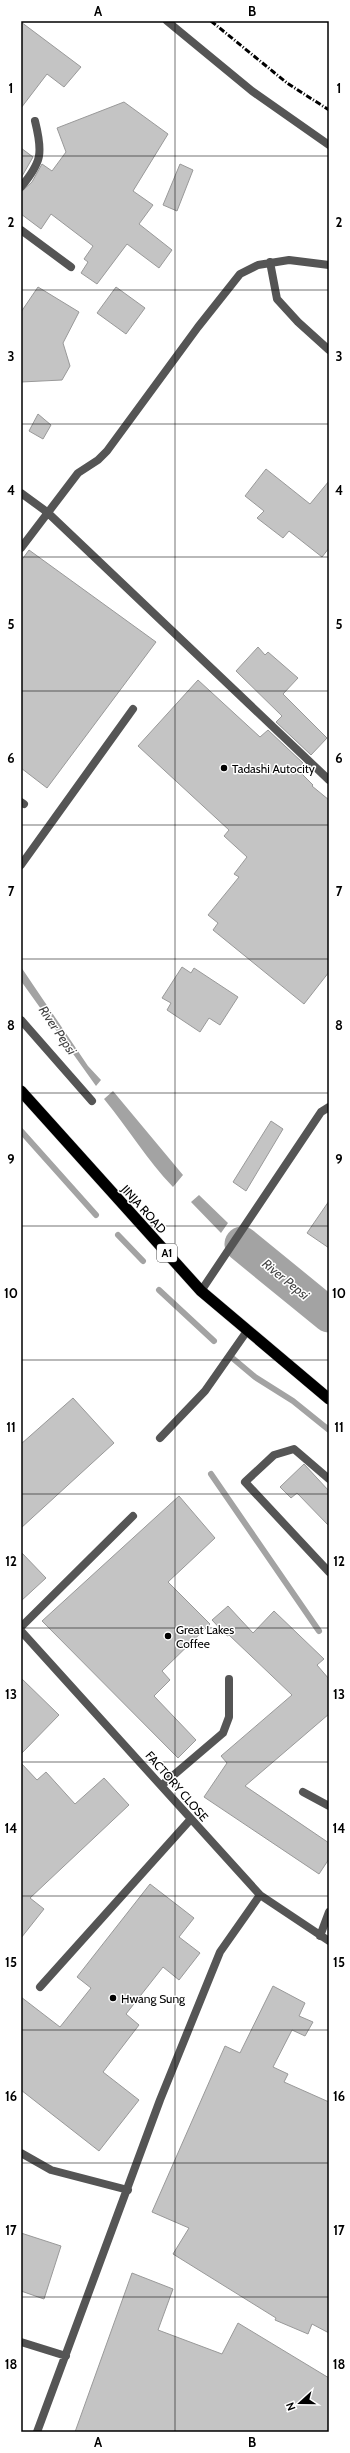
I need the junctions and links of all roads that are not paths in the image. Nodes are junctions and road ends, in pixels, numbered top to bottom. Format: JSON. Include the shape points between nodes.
{"nodes":[{"id":1,"x":167,"y":21,"type":"edge"},
{"id":2,"x":35,"y":121,"type":"dead end"},
{"id":3,"x":329,"y":145,"type":"edge"},
{"id":4,"x":21,"y":187,"type":"edge"},
{"id":5,"x":21,"y":230,"type":"edge"},
{"id":6,"x":270,"y":262,"type":"junction"},
{"id":7,"x":329,"y":266,"type":"edge"},
{"id":8,"x":71,"y":267,"type":"dead end"},
{"id":9,"x":329,"y":350,"type":"edge"},
{"id":10,"x":21,"y":493,"type":"edge"},
{"id":11,"x":48,"y":512,"type":"junction"},
{"id":12,"x":21,"y":548,"type":"edge"},
{"id":13,"x":133,"y":709,"type":"dead end"},
{"id":14,"x":329,"y":780,"type":"edge"},
{"id":15,"x":21,"y":865,"type":"edge"},
{"id":16,"x":21,"y":1020,"type":"edge"},
{"id":17,"x":21,"y":1091,"type":"edge"},
{"id":18,"x":92,"y":1101,"type":"dead end"},
{"id":19,"x":329,"y":1107,"type":"edge"},
{"id":20,"x":201,"y":1291,"type":"junction"},
{"id":21,"x":248,"y":1331,"type":"junction"},
{"id":22,"x":329,"y":1399,"type":"edge"},
{"id":23,"x":160,"y":1438,"type":"dead end"},
{"id":24,"x":329,"y":1479,"type":"edge"},
{"id":25,"x":133,"y":1516,"type":"dead end"},
{"id":26,"x":329,"y":1571,"type":"edge"},
{"id":27,"x":21,"y":1627,"type":"edge"},
{"id":28,"x":21,"y":1631,"type":"edge"},
{"id":29,"x":229,"y":1679,"type":"dead end"},
{"id":30,"x":162,"y":1785,"type":"junction"},
{"id":31,"x":303,"y":1792,"type":"dead end"},
{"id":32,"x":329,"y":1806,"type":"edge"},
{"id":33,"x":190,"y":1820,"type":"junction"},
{"id":34,"x":260,"y":1895,"type":"junction"},
{"id":35,"x":329,"y":1912,"type":"edge"},
{"id":36,"x":320,"y":1936,"type":"junction"},
{"id":37,"x":329,"y":1941,"type":"edge"},
{"id":38,"x":40,"y":1987,"type":"dead end"},
{"id":39,"x":21,"y":2152,"type":"edge"},
{"id":40,"x":128,"y":2190,"type":"junction"},
{"id":41,"x":21,"y":2342,"type":"edge"},
{"id":42,"x":66,"y":2356,"type":"junction"},
{"id":43,"x":37,"y":2432,"type":"edge"}],
"edges":[{"from":1,"to":3,"type":"street","via":[[252,91]]},
{"from":2,"to":4,"type":"street","via":[[41,157],[36,170]]},
{"from":5,"to":8,"type":"street"},
{"from":6,"to":7,"type":"street","via":[[289,260]]},
{"from":6,"to":9,"type":"street","via":[[277,298],[298,322]]},
{"from":6,"to":11,"type":"street","via":[[240,274],[107,451],[78,473]]},
{"from":10,"to":11,"type":"street"},
{"from":11,"to":12,"type":"street"},
{"from":11,"to":14,"type":"street"},
{"from":13,"to":15,"type":"street"},
{"from":16,"to":18,"type":"street"},
{"from":17,"to":20,"type":"highway","name":"JINJA ROAD","number":"A1"},
{"from":19,"to":20,"type":"street","via":[[321,1112]]},
{"from":20,"to":21,"type":"highway","name":"JINJA ROAD","number":"A1"},
{"from":21,"to":22,"type":"highway","name":"JINJA ROAD","number":"A1"},
{"from":21,"to":23,"type":"street","via":[[205,1391]]},
{"from":24,"to":26,"type":"street","via":[[294,1449],[274,1455],[245,1482]]},
{"from":25,"to":27,"type":"street"},
{"from":28,"to":30,"type":"street","name":"FACTORY CLOSE"},
{"from":29,"to":30,"type":"street","via":[[229,1717],[223,1734]]},
{"from":30,"to":33,"type":"street","name":"FACTORY CLOSE"},
{"from":31,"to":32,"type":"street"},
{"from":33,"to":34,"type":"street","name":"FACTORY CLOSE"},
{"from":33,"to":38,"type":"street"},
{"from":34,"to":36,"type":"street","name":"FACTORY CLOSE"},
{"from":34,"to":40,"type":"street","via":[[220,1952],[160,2100]]},
{"from":35,"to":36,"type":"street"},
{"from":36,"to":37,"type":"street","name":"FACTORY CLOSE"},
{"from":39,"to":40,"type":"street","via":[[51,2170]]},
{"from":40,"to":42,"type":"street"},
{"from":41,"to":42,"type":"street"},
{"from":42,"to":43,"type":"street"}]}
